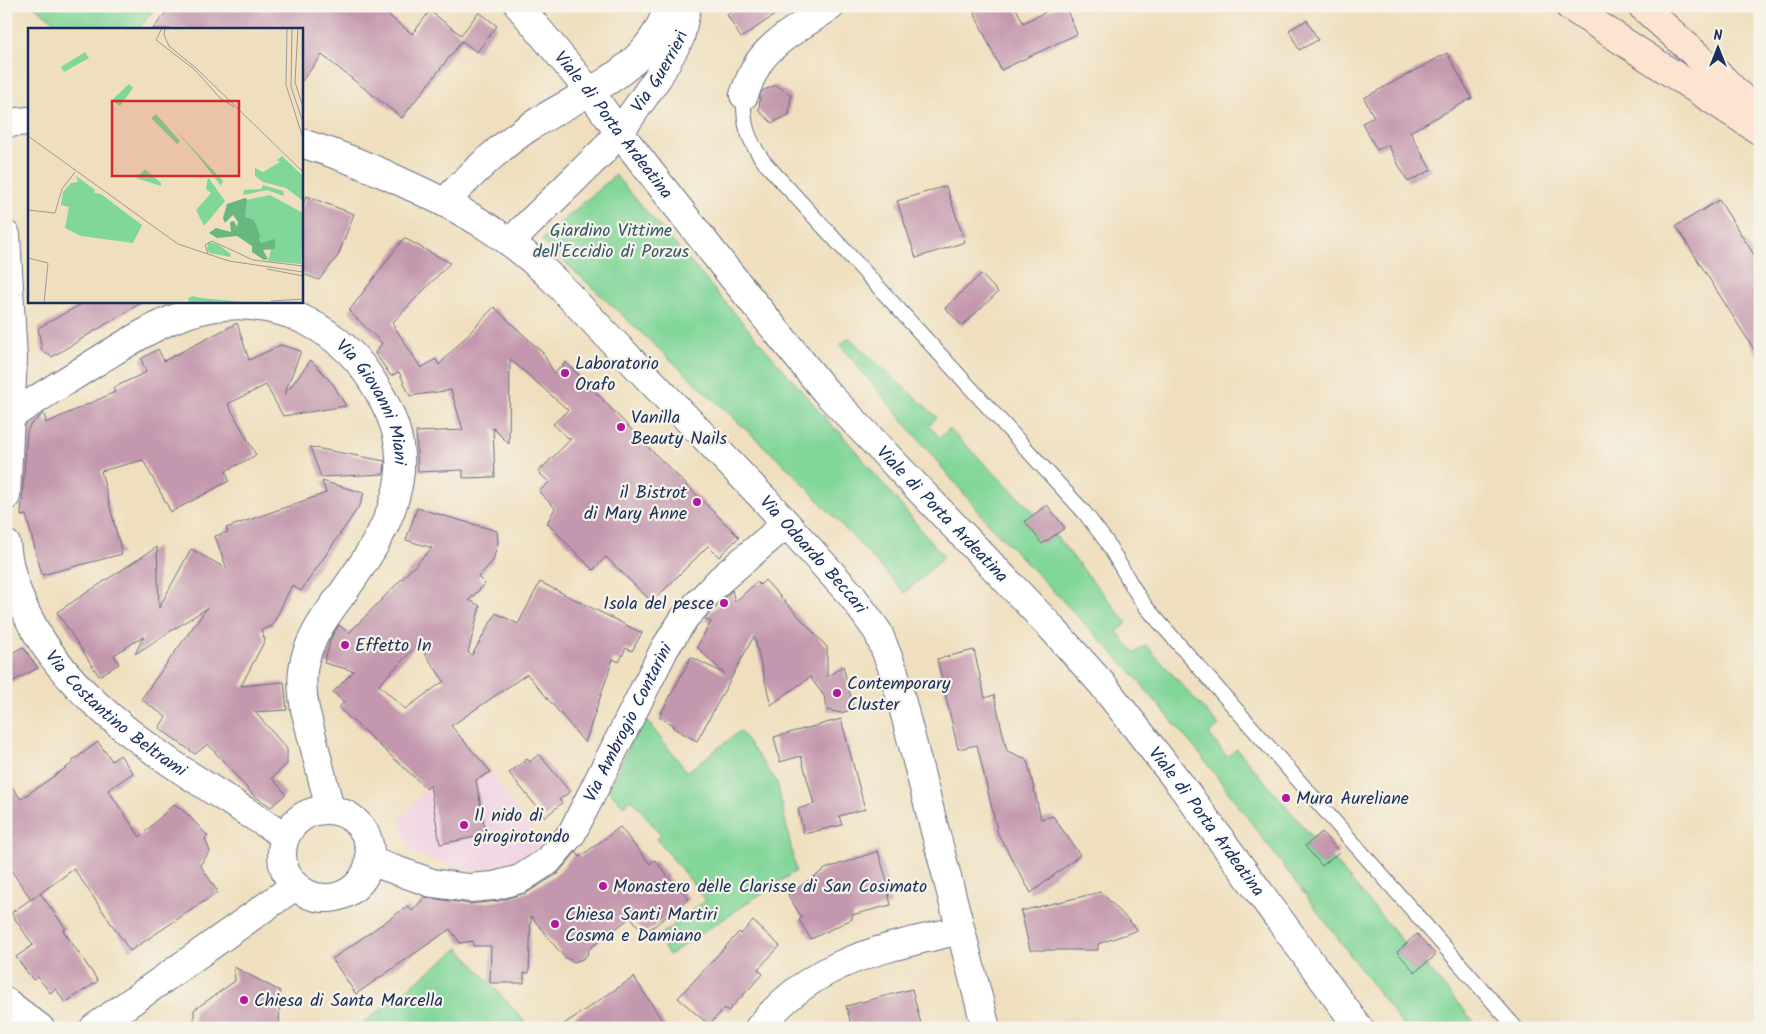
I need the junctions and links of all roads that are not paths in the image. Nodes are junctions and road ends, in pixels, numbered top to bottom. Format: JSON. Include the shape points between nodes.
{"nodes":[{"id":1,"x":518,"y":6,"type":"edge"},
{"id":2,"x":668,"y":6,"type":"edge"},
{"id":3,"x":687,"y":6,"type":"edge"},
{"id":4,"x":831,"y":6,"type":"edge"},
{"id":5,"x":1569,"y":6,"type":"edge"},
{"id":6,"x":1642,"y":6,"type":"edge"},
{"id":7,"x":590,"y":92,"type":"junction"},
{"id":8,"x":744,"y":95,"type":"joint"},
{"id":9,"x":1760,"y":116,"type":"edge"},
{"id":10,"x":28,"y":121,"type":"edge"},
{"id":11,"x":6,"y":123,"type":"edge"},
{"id":12,"x":1760,"y":131,"type":"edge"},
{"id":13,"x":619,"y":132,"type":"junction"},
{"id":14,"x":302,"y":143,"type":"edge"},
{"id":15,"x":445,"y":202,"type":"junction"},
{"id":16,"x":6,"y":235,"type":"edge"},
{"id":17,"x":510,"y":242,"type":"junction"},
{"id":18,"x":9,"y":417,"type":"edge"},
{"id":19,"x":6,"y":496,"type":"edge"},
{"id":20,"x":786,"y":524,"type":"junction"},
{"id":21,"x":6,"y":544,"type":"edge"},
{"id":22,"x":330,"y":809,"type":"junction"},
{"id":23,"x":285,"y":836,"type":"junction"},
{"id":24,"x":370,"y":861,"type":"junction"},
{"id":25,"x":295,"y":886,"type":"junction"},
{"id":26,"x":960,"y":930,"type":"junction"},
{"id":27,"x":6,"y":1002,"type":"edge"},
{"id":28,"x":40,"y":1028,"type":"edge"},
{"id":29,"x":94,"y":1028,"type":"edge"},
{"id":30,"x":759,"y":1028,"type":"edge"},
{"id":31,"x":986,"y":1028,"type":"edge"},
{"id":32,"x":1359,"y":1028,"type":"edge"},
{"id":33,"x":1516,"y":1028,"type":"edge"}],
"edges":[{"from":1,"to":7,"type":"street","name":"Viale di Porta Ardeatina"},
{"from":2,"to":7,"type":"street","name":"Via Guerrieri","via":[[659,30],[647,48],[606,84]]},
{"from":3,"to":13,"type":"street","name":"Via Guerrieri","via":[[674,50]]},
{"from":4,"to":8,"type":"street","via":[[766,54]]},
{"from":5,"to":12,"type":"street"},
{"from":6,"to":9,"type":"street"},
{"from":7,"to":13,"type":"street","name":"Viale di Porta Ardeatina"},
{"from":7,"to":15,"type":"street","name":"Via Guerrieri","via":[[548,115],[506,144]]},
{"from":8,"to":33,"type":"lane","via":[[746,130],[765,163],[1084,512],[1106,541],[1146,607]]},
{"from":10,"to":11,"type":"street"},
{"from":13,"to":17,"type":"street","name":"Via Guerrieri"},
{"from":13,"to":32,"type":"street","name":"Viale di Porta Ardeatina","via":[[826,392],[1102,684]]},
{"from":14,"to":15,"type":"street","name":"Via Odoardo Beccari","via":[[361,164]]},
{"from":15,"to":17,"type":"street","name":"Via Odoardo Beccari"},
{"from":16,"to":18,"type":"street","via":[[13,359]]},
{"from":17,"to":20,"type":"street","name":"Via Odoardo Beccari","via":[[556,282]]},
{"from":18,"to":19,"type":"street"},
{"from":18,"to":22,"type":"street","name":"Via Giovanni Miani","via":[[157,325],[190,312],[226,305],[265,307],[304,319],[338,341],[366,372],[395,427],[401,470],[386,524],[370,554],[314,636],[305,660],[302,695]]},
{"from":20,"to":24,"type":"street","name":"Via Ambrogio Contarini","via":[[714,586],[685,617],[665,648],[575,827],[548,861],[520,879],[470,888],[432,884]]},
{"from":20,"to":26,"type":"street","name":"Via Odoardo Beccari","via":[[859,604],[883,641],[903,703]]},
{"from":21,"to":23,"type":"street","name":"Via Costantino Beltrami","via":[[19,595],[33,626],[53,658],[84,692],[148,746]]},
{"from":22,"to":23,"type":"street","via":[[303,815]]},
{"from":22,"to":24,"type":"street","via":[[356,821],[366,833]]},
{"from":23,"to":25,"type":"street","via":[[282,863]]},
{"from":24,"to":25,"type":"street","via":[[358,885],[333,898],[306,894]]},
{"from":25,"to":29,"type":"street"},
{"from":26,"to":30,"type":"street","via":[[863,956],[832,968],[791,994]]},
{"from":26,"to":31,"type":"street","name":"Via Odoardo Beccari"},
{"from":27,"to":28,"type":"street"}]}
